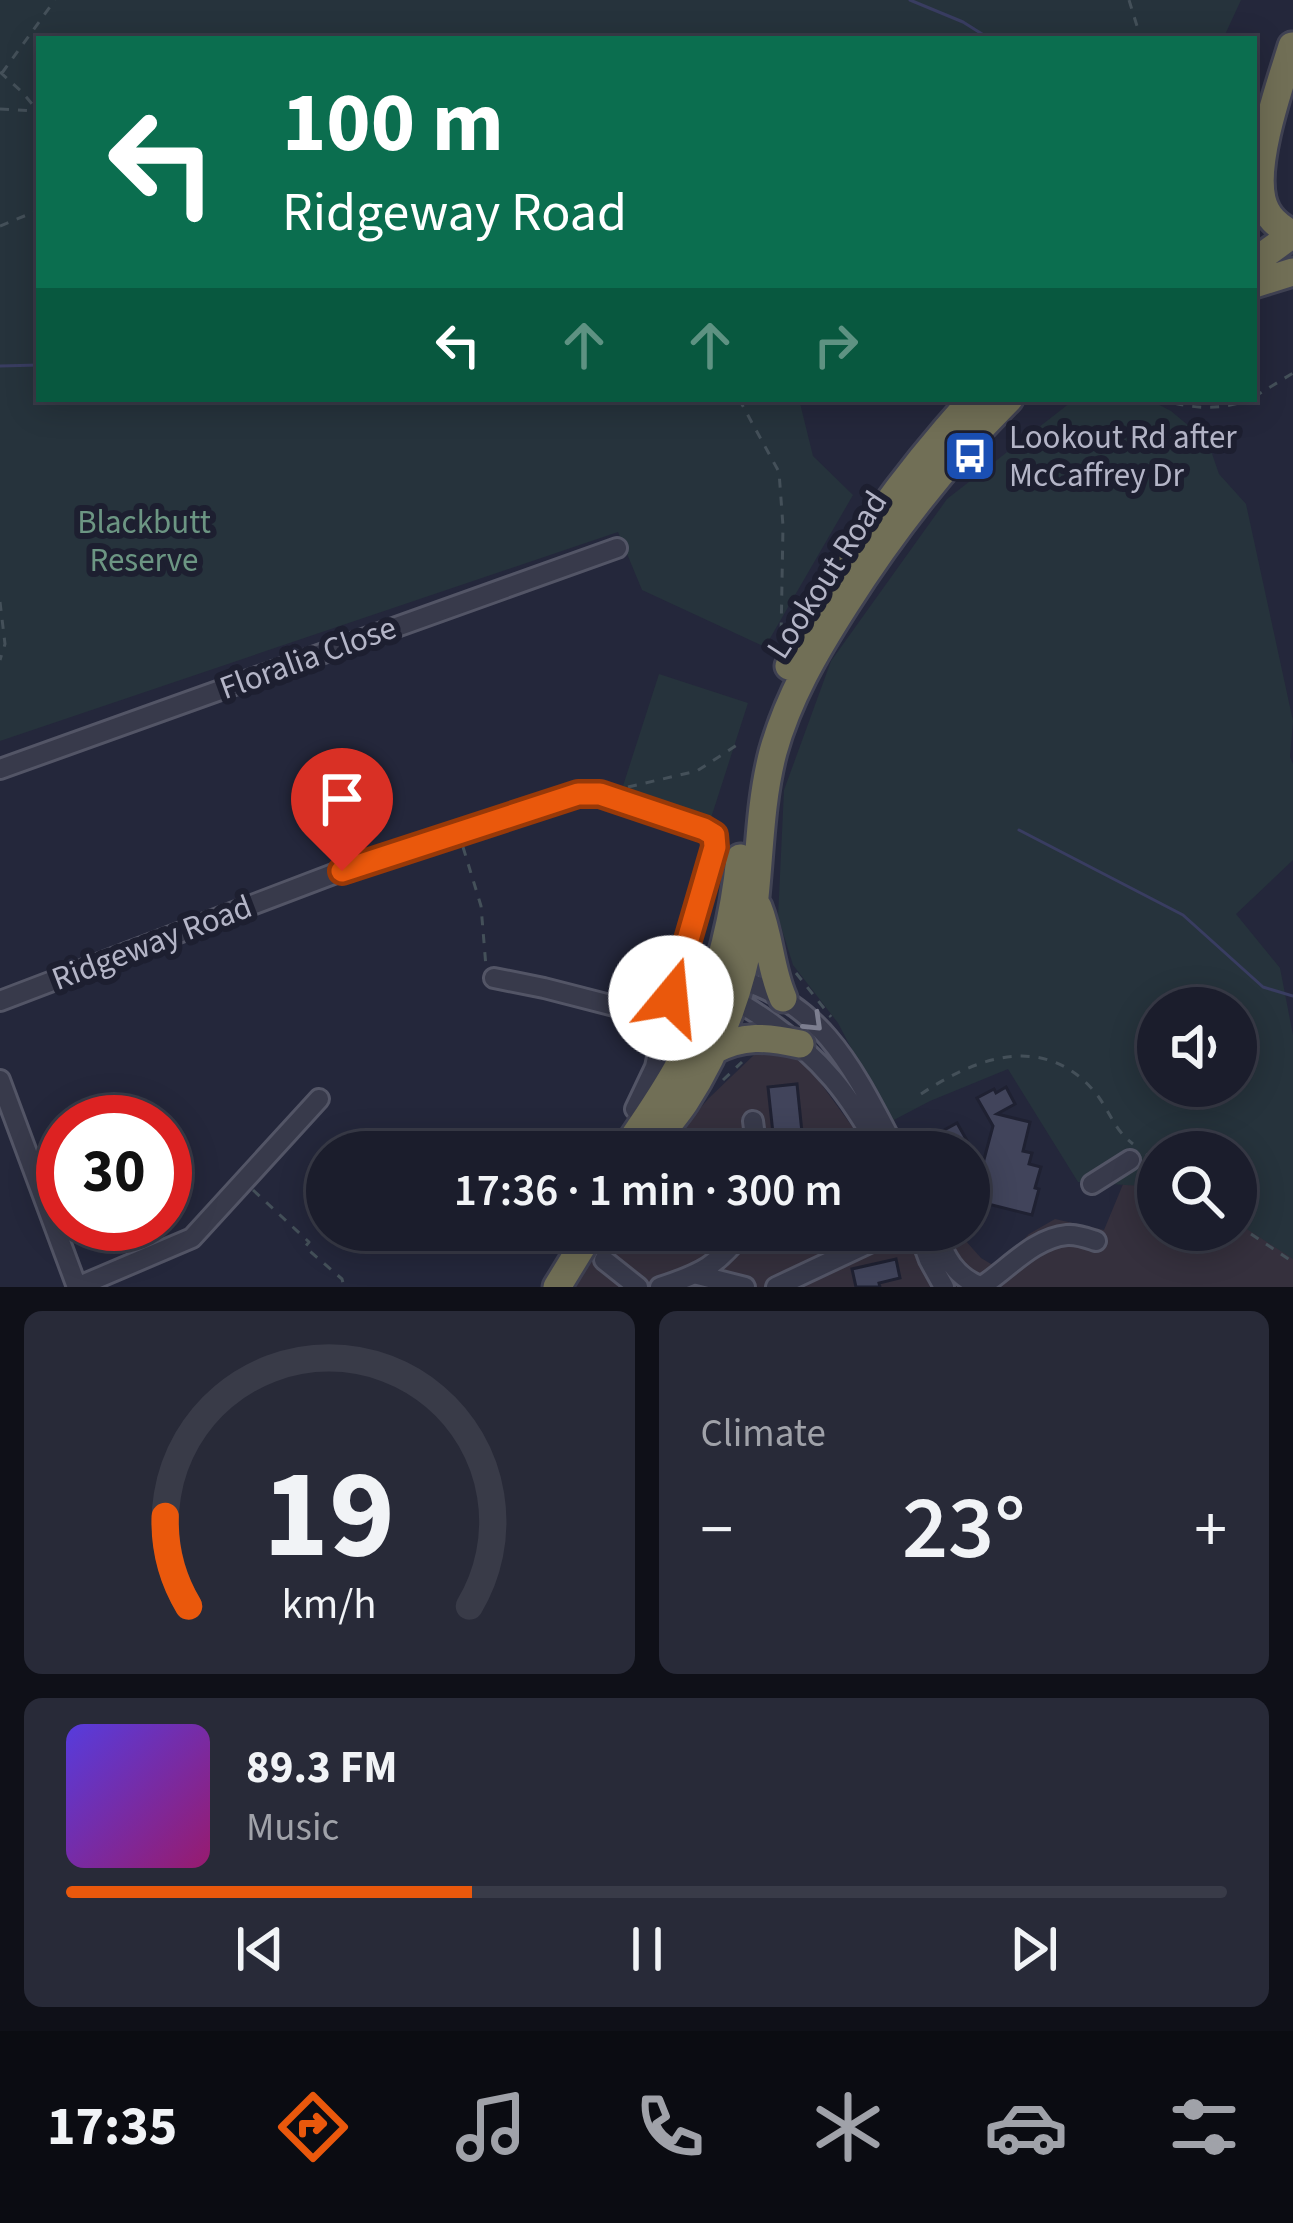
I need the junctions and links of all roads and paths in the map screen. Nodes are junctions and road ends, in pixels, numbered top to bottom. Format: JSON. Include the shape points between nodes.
{"nodes":[{"id":1,"x":55,"y":0,"type":"edge"},
{"id":2,"x":1129,"y":0,"type":"edge"},
{"id":3,"x":1140,"y":36,"type":"edge"},
{"id":4,"x":1292,"y":44,"type":"edge"},
{"id":5,"x":1,"y":72,"type":"edge"},
{"id":6,"x":36,"y":108,"type":"edge"},
{"id":7,"x":0,"y":109,"type":"edge"},
{"id":8,"x":36,"y":111,"type":"edge"},
{"id":9,"x":1257,"y":125,"type":"edge"},
{"id":10,"x":1261,"y":191,"type":"junction"},
{"id":11,"x":36,"y":211,"type":"edge"},
{"id":12,"x":1293,"y":215,"type":"edge"},
{"id":13,"x":0,"y":226,"type":"edge"},
{"id":14,"x":1293,"y":234,"type":"edge"},
{"id":15,"x":1257,"y":244,"type":"edge"},
{"id":16,"x":1257,"y":260,"type":"edge"},
{"id":17,"x":1293,"y":272,"type":"edge"},
{"id":18,"x":1257,"y":283,"type":"edge"},
{"id":19,"x":1293,"y":373,"type":"edge"},
{"id":20,"x":1257,"y":396,"type":"edge"},
{"id":21,"x":741,"y":402,"type":"edge"},
{"id":22,"x":970,"y":402,"type":"edge"},
{"id":23,"x":1006,"y":402,"type":"edge"},
{"id":24,"x":1168,"y":402,"type":"edge"},
{"id":25,"x":1237,"y":402,"type":"edge"},
{"id":26,"x":617,"y":548,"type":"dead end"},
{"id":27,"x":0,"y":602,"type":"edge"},
{"id":28,"x":781,"y":646,"type":"dead end"},
{"id":29,"x":0,"y":660,"type":"edge"},
{"id":30,"x":737,"y":745,"type":"dead end"},
{"id":31,"x":0,"y":769,"type":"edge"},
{"id":32,"x":628,"y":787,"type":"dead end"},
{"id":33,"x":459,"y":833,"type":"junction"},
{"id":34,"x":703,"y":890,"type":"junction"},
{"id":35,"x":746,"y":891,"type":"junction"},
{"id":36,"x":730,"y":917,"type":"junction"},
{"id":37,"x":681,"y":967,"type":"junction"},
{"id":38,"x":791,"y":968,"type":"dead end"},
{"id":39,"x":490,"y":973,"type":"joint"},
{"id":40,"x":725,"y":992,"type":"junction"},
{"id":41,"x":783,"y":998,"type":"junction"},
{"id":42,"x":0,"y":1000,"type":"edge"},
{"id":43,"x":831,"y":1017,"type":"dead end"},
{"id":44,"x":665,"y":1019,"type":"junction"},
{"id":45,"x":800,"y":1044,"type":"junction"},
{"id":46,"x":712,"y":1051,"type":"junction"},
{"id":47,"x":0,"y":1080,"type":"edge"},
{"id":48,"x":921,"y":1094,"type":"dead end"},
{"id":49,"x":319,"y":1099,"type":"dead end"},
{"id":50,"x":635,"y":1109,"type":"dead end"},
{"id":51,"x":752,"y":1121,"type":"dead end"},
{"id":52,"x":637,"y":1131,"type":"edge"},
{"id":53,"x":662,"y":1131,"type":"edge"},
{"id":54,"x":754,"y":1131,"type":"edge"},
{"id":55,"x":867,"y":1131,"type":"edge"},
{"id":56,"x":885,"y":1131,"type":"edge"},
{"id":57,"x":1137,"y":1148,"type":"edge"},
{"id":58,"x":1130,"y":1160,"type":"dead end"},
{"id":59,"x":243,"y":1180,"type":"junction"},
{"id":60,"x":1092,"y":1184,"type":"dead end"},
{"id":61,"x":1257,"y":1239,"type":"edge"},
{"id":62,"x":1096,"y":1241,"type":"dead end"},
{"id":63,"x":561,"y":1251,"type":"edge"},
{"id":64,"x":579,"y":1251,"type":"edge"},
{"id":65,"x":727,"y":1251,"type":"edge"},
{"id":66,"x":860,"y":1251,"type":"edge"},
{"id":67,"x":926,"y":1251,"type":"edge"},
{"id":68,"x":943,"y":1251,"type":"edge"},
{"id":69,"x":604,"y":1260,"type":"dead end"},
{"id":70,"x":1293,"y":1262,"type":"edge"},
{"id":71,"x":698,"y":1275,"type":"junction"},
{"id":72,"x":811,"y":1279,"type":"edge"},
{"id":73,"x":1000,"y":1280,"type":"edge"},
{"id":74,"x":978,"y":1286,"type":"edge"},
{"id":75,"x":77,"y":1287,"type":"edge"},
{"id":76,"x":344,"y":1287,"type":"edge"},
{"id":77,"x":540,"y":1287,"type":"edge"},
{"id":78,"x":557,"y":1287,"type":"edge"},
{"id":79,"x":638,"y":1287,"type":"edge"},
{"id":80,"x":660,"y":1287,"type":"edge"},
{"id":81,"x":745,"y":1287,"type":"edge"},
{"id":82,"x":776,"y":1287,"type":"edge"},
{"id":83,"x":944,"y":1287,"type":"edge"}],
"edges":[{"from":1,"to":5,"type":"path"},
{"from":2,"to":3,"type":"path"},
{"from":4,"to":9,"type":"highway"},
{"from":4,"to":10,"type":"highway"},
{"from":5,"to":6,"type":"path"},
{"from":7,"to":8,"type":"path"},
{"from":10,"to":12,"type":"highway","via":[[1274,211]]},
{"from":10,"to":14,"type":"highway","via":[[1272,220]]},
{"from":11,"to":13,"type":"path"},
{"from":14,"to":15,"type":"highway"},
{"from":14,"to":16,"type":"highway"},
{"from":17,"to":18,"type":"highway"},
{"from":19,"to":20,"type":"path"},
{"from":21,"to":28,"type":"path","via":[[778,472]]},
{"from":22,"to":35,"type":"highway","name":"Lookout Road","via":[[884,504],[780,683],[751,763]]},
{"from":23,"to":35,"type":"highway","name":"Lookout Road","via":[[913,506],[807,665],[781,728]]},
{"from":24,"to":25,"type":"path"},
{"from":26,"to":31,"type":"street","name":"Floralia Close"},
{"from":27,"to":29,"type":"path"},
{"from":30,"to":32,"type":"path","via":[[697,771]]},
{"from":33,"to":34,"type":"street","name":"Ridgeway Road","via":[[600,794],[714,835]]},
{"from":33,"to":39,"type":"path"},
{"from":33,"to":42,"type":"street","name":"Ridgeway Road"},
{"from":34,"to":35,"type":"street"},
{"from":34,"to":36,"type":"street"},
{"from":34,"to":37,"type":"street","name":"Ridgeway Road"},
{"from":35,"to":36,"type":"highway","name":"Lookout Road"},
{"from":35,"to":40,"type":"highway","name":"Lookout Road"},
{"from":35,"to":41,"type":"highway","via":[[766,927]]},
{"from":36,"to":40,"type":"highway","name":"Lookout Road"},
{"from":37,"to":40,"type":"street"},
{"from":37,"to":44,"type":"street","name":"Ridgeway Road"},
{"from":38,"to":43,"type":"path"},
{"from":39,"to":44,"type":"street"},
{"from":40,"to":41,"type":"street"},
{"from":40,"to":45,"type":"street"},
{"from":40,"to":46,"type":"highway","name":"Lookout Road"},
{"from":40,"to":52,"type":"highway","name":"Lookout Road"},
{"from":41,"to":56,"type":"street","one_way":true,"via":[[842,1053]]},
{"from":44,"to":50,"type":"street","name":"Ridgeway Road","via":[[656,1067]]},
{"from":45,"to":46,"type":"highway","via":[[750,1037]]},
{"from":45,"to":55,"type":"street"},
{"from":46,"to":53,"type":"highway","name":"Lookout Road"},
{"from":47,"to":75,"type":"street"},
{"from":48,"to":57,"type":"path","via":[[988,1059],[1048,1060],[1085,1082]]},
{"from":49,"to":59,"type":"street"},
{"from":51,"to":54,"type":"street"},
{"from":58,"to":60,"type":"street"},
{"from":59,"to":75,"type":"street","via":[[192,1238]]},
{"from":59,"to":76,"type":"path","via":[[309,1241],[304,1247]]},
{"from":61,"to":70,"type":"path"},
{"from":62,"to":73,"type":"street","via":[[1052,1239]]},
{"from":63,"to":77,"type":"highway"},
{"from":64,"to":78,"type":"highway"},
{"from":65,"to":71,"type":"street"},
{"from":66,"to":72,"type":"street"},
{"from":67,"to":83,"type":"street"},
{"from":68,"to":74,"type":"street"},
{"from":69,"to":79,"type":"street"},
{"from":71,"to":80,"type":"street"},
{"from":71,"to":81,"type":"street"},
{"from":72,"to":82,"type":"street"},
{"from":73,"to":74,"type":"street"}]}
